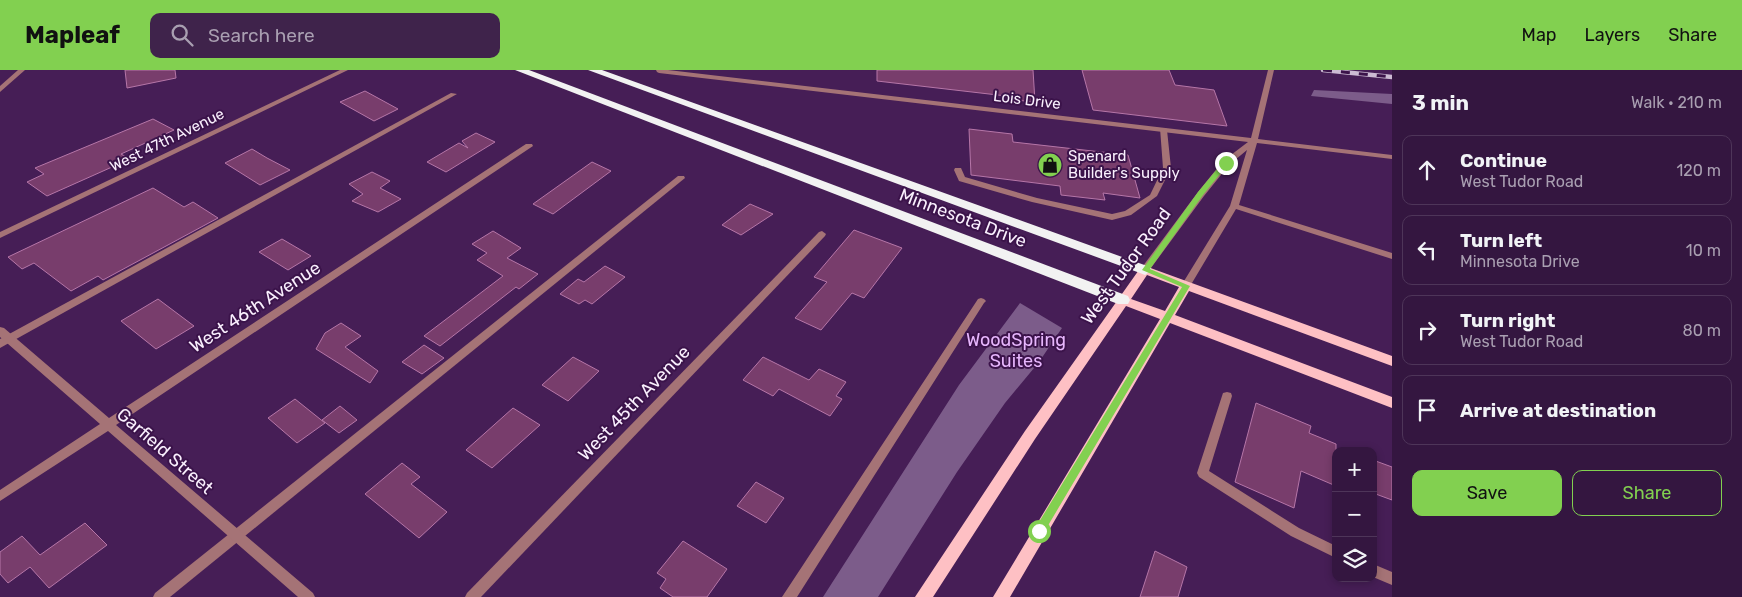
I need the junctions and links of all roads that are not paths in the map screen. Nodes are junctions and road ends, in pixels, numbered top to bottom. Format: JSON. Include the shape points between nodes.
{"nodes":[{"id":1,"x":22,"y":70,"type":"edge"},
{"id":2,"x":345,"y":70,"type":"edge"},
{"id":3,"x":520,"y":70,"type":"edge"},
{"id":4,"x":593,"y":70,"type":"edge"},
{"id":5,"x":1271,"y":70,"type":"edge"},
{"id":6,"x":659,"y":71,"type":"edge"},
{"id":7,"x":0,"y":90,"type":"edge"},
{"id":8,"x":453,"y":94,"type":"dead end"},
{"id":9,"x":1163,"y":130,"type":"junction"},
{"id":10,"x":1254,"y":141,"type":"junction"},
{"id":11,"x":529,"y":146,"type":"dead end"},
{"id":12,"x":1392,"y":157,"type":"edge"},
{"id":13,"x":958,"y":170,"type":"dead end"},
{"id":14,"x":681,"y":178,"type":"dead end"},
{"id":15,"x":1234,"y":206,"type":"junction"},
{"id":16,"x":822,"y":234,"type":"dead end"},
{"id":17,"x":0,"y":235,"type":"edge"},
{"id":18,"x":1392,"y":256,"type":"edge"},
{"id":19,"x":1146,"y":270,"type":"junction"},
{"id":20,"x":1186,"y":286,"type":"junction"},
{"id":21,"x":1123,"y":300,"type":"junction"},
{"id":22,"x":981,"y":301,"type":"dead end"},
{"id":23,"x":1168,"y":318,"type":"junction"},
{"id":24,"x":3,"y":338,"type":"edge"},
{"id":25,"x":1392,"y":361,"type":"edge"},
{"id":26,"x":1227,"y":396,"type":"dead end"},
{"id":27,"x":1392,"y":403,"type":"edge"},
{"id":28,"x":108,"y":424,"type":"junction"},
{"id":29,"x":0,"y":496,"type":"edge"},
{"id":30,"x":237,"y":536,"type":"junction"},
{"id":31,"x":1332,"y":550,"type":"edge"},
{"id":32,"x":1377,"y":572,"type":"edge"},
{"id":33,"x":1392,"y":579,"type":"edge"},
{"id":34,"x":160,"y":597,"type":"edge"},
{"id":35,"x":308,"y":597,"type":"edge"},
{"id":36,"x":472,"y":597,"type":"edge"},
{"id":37,"x":789,"y":597,"type":"edge"},
{"id":38,"x":923,"y":597,"type":"edge"},
{"id":39,"x":1000,"y":597,"type":"edge"}],
"edges":[{"from":1,"to":7,"type":"street"},
{"from":2,"to":17,"type":"street","name":"West 47th Avenue"},
{"from":3,"to":21,"type":"highway","name":"Minnesota Drive"},
{"from":4,"to":19,"type":"highway","name":"Minnesota Drive"},
{"from":5,"to":10,"type":"street"},
{"from":6,"to":9,"type":"street","name":"Lois Drive"},
{"from":8,"to":24,"type":"street"},
{"from":9,"to":10,"type":"street","name":"Lois Drive"},
{"from":9,"to":13,"type":"street","via":[[1167,168],[1153,196],[1128,213],[1112,217],[962,179]]},
{"from":10,"to":12,"type":"street","name":"Lois Drive"},
{"from":10,"to":15,"type":"street"},
{"from":10,"to":19,"type":"street","name":"West Tudor Road","via":[[1226,163]]},
{"from":11,"to":28,"type":"street","name":"West 46th Avenue"},
{"from":14,"to":30,"type":"street"},
{"from":15,"to":18,"type":"street"},
{"from":15,"to":20,"type":"street"},
{"from":16,"to":36,"type":"street","name":"West 45th Avenue"},
{"from":19,"to":20,"type":"main road","name":"Minnesota Drive"},
{"from":19,"to":21,"type":"main road","name":"West Tudor Road"},
{"from":20,"to":23,"type":"main road"},
{"from":20,"to":25,"type":"main road","name":"Minnesota Drive"},
{"from":21,"to":23,"type":"main road","name":"Minnesota Drive"},
{"from":21,"to":38,"type":"main road","name":"West Tudor Road"},
{"from":22,"to":37,"type":"street"},
{"from":23,"to":27,"type":"main road","name":"Minnesota Drive"},
{"from":23,"to":39,"type":"main road"},
{"from":24,"to":28,"type":"street","name":"Garfield Street"},
{"from":26,"to":31,"type":"street","via":[[1203,473],[1295,532]]},
{"from":28,"to":29,"type":"street","name":"West 46th Avenue"},
{"from":28,"to":30,"type":"street","name":"Garfield Street"},
{"from":30,"to":34,"type":"street"},
{"from":30,"to":35,"type":"street","name":"Garfield Street"},
{"from":32,"to":33,"type":"street"}]}
